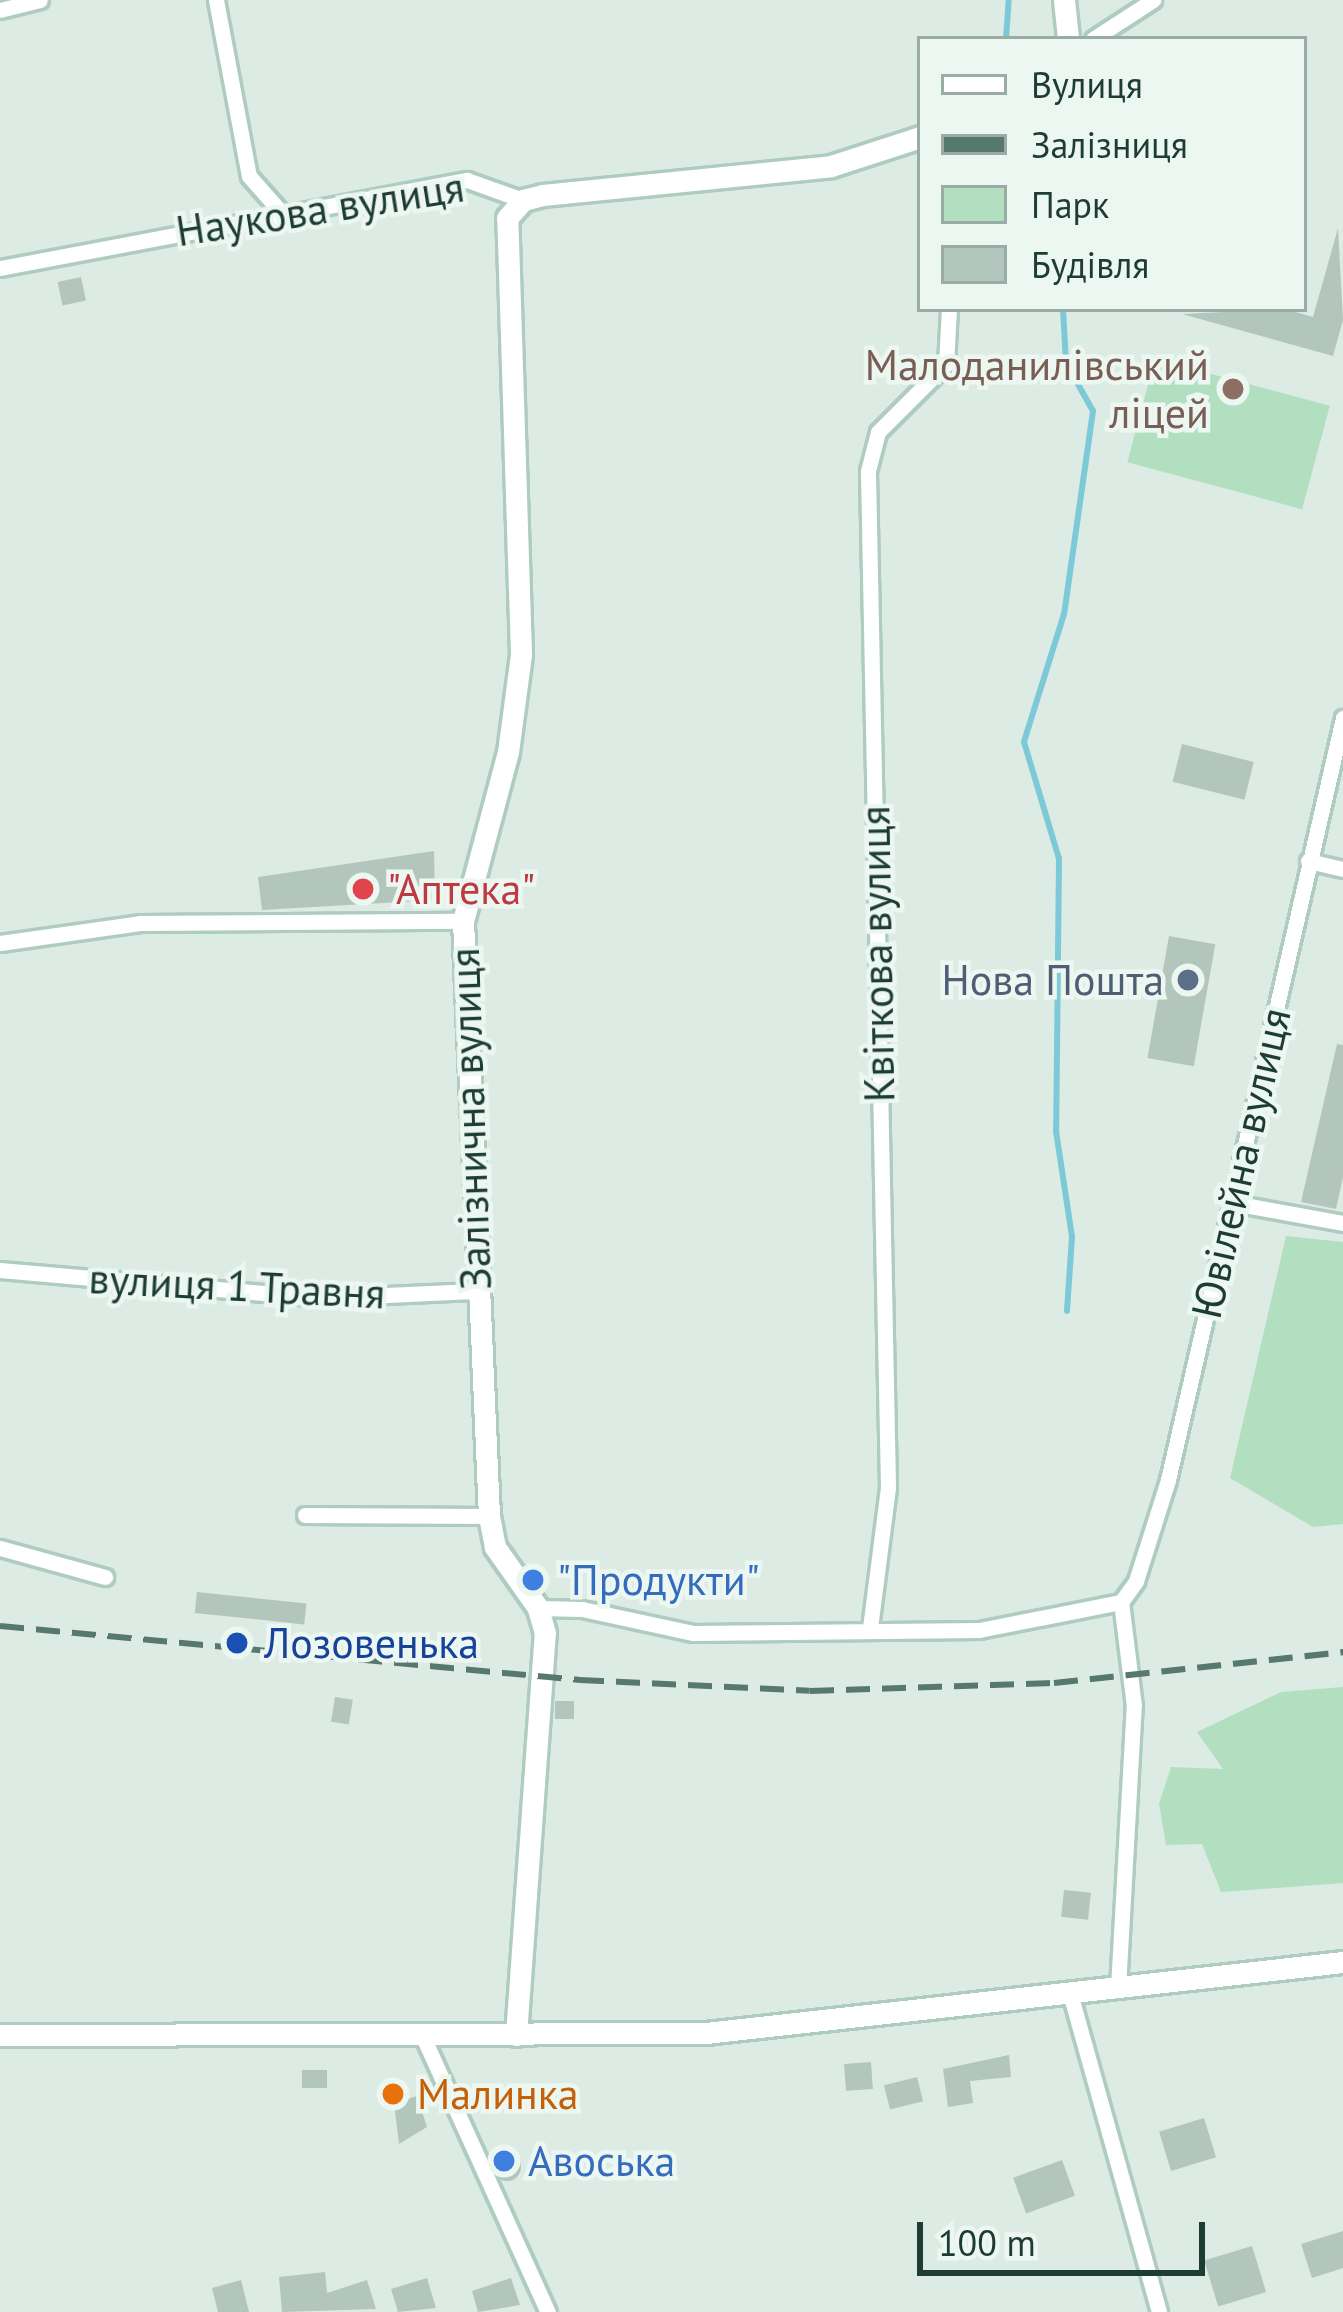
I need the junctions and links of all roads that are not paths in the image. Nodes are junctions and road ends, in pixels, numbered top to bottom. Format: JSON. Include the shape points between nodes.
{"nodes":[{"id":1,"x":40,"y":0,"type":"edge"},
{"id":2,"x":216,"y":0,"type":"edge"},
{"id":3,"x":1064,"y":0,"type":"edge"},
{"id":4,"x":1153,"y":0,"type":"edge"},
{"id":5,"x":0,"y":10,"type":"edge"},
{"id":6,"x":1068,"y":36,"type":"edge"},
{"id":7,"x":1099,"y":36,"type":"edge"},
{"id":8,"x":917,"y":138,"type":"edge"},
{"id":9,"x":523,"y":200,"type":"junction"},
{"id":10,"x":280,"y":212,"type":"junction"},
{"id":11,"x":0,"y":268,"type":"edge"},
{"id":12,"x":949,"y":312,"type":"edge"},
{"id":13,"x":1343,"y":718,"type":"edge"},
{"id":14,"x":1308,"y":861,"type":"junction"},
{"id":15,"x":1343,"y":869,"type":"edge"},
{"id":16,"x":463,"y":921,"type":"junction"},
{"id":17,"x":0,"y":943,"type":"edge"},
{"id":18,"x":1233,"y":1203,"type":"junction"},
{"id":19,"x":1343,"y":1223,"type":"edge"},
{"id":20,"x":0,"y":1270,"type":"edge"},
{"id":21,"x":474,"y":1291,"type":"junction"},
{"id":22,"x":304,"y":1515,"type":"dead end"},
{"id":23,"x":489,"y":1516,"type":"junction"},
{"id":24,"x":0,"y":1548,"type":"edge"},
{"id":25,"x":105,"y":1577,"type":"dead end"},
{"id":26,"x":1121,"y":1602,"type":"junction"},
{"id":27,"x":538,"y":1608,"type":"junction"},
{"id":28,"x":870,"y":1628,"type":"junction"},
{"id":29,"x":1343,"y":1962,"type":"edge"},
{"id":30,"x":1118,"y":1988,"type":"junction"},
{"id":31,"x":1070,"y":1993,"type":"junction"},
{"id":32,"x":0,"y":2035,"type":"edge"},
{"id":33,"x":516,"y":2035,"type":"junction"},
{"id":34,"x":424,"y":2039,"type":"junction"},
{"id":35,"x":548,"y":2312,"type":"edge"},
{"id":36,"x":1159,"y":2312,"type":"edge"}],
"edges":[{"from":1,"to":5,"type":"street"},
{"from":2,"to":10,"type":"street","via":[[249,176]]},
{"from":3,"to":6,"type":"street"},
{"from":4,"to":7,"type":"street"},
{"from":8,"to":9,"type":"street","name":"Наукова вулиця","via":[[831,166]]},
{"from":9,"to":10,"type":"street","name":"Наукова вулиця","via":[[466,180]]},
{"from":9,"to":16,"type":"street","name":"Залізнична вулиця","via":[[507,218],[506,246],[521,654],[508,752]]},
{"from":10,"to":11,"type":"street","name":"Наукова вулиця"},
{"from":12,"to":28,"type":"street","name":"Квіткова вулиця","via":[[946,364],[878,431],[868,471],[888,1487]]},
{"from":13,"to":14,"type":"street","name":"Ювілейна вулиця"},
{"from":14,"to":15,"type":"street"},
{"from":14,"to":18,"type":"street","name":"Ювілейна вулиця"},
{"from":16,"to":17,"type":"street","via":[[140,923]]},
{"from":16,"to":21,"type":"street","name":"Залізнична вулиця"},
{"from":18,"to":19,"type":"street"},
{"from":18,"to":26,"type":"street","name":"Ювілейна вулиця","via":[[1151,1540]]},
{"from":20,"to":21,"type":"street","name":"вулиця 1 Травня","via":[[321,1298]]},
{"from":21,"to":23,"type":"street","name":"Залізнична вулиця"},
{"from":22,"to":23,"type":"street"},
{"from":23,"to":27,"type":"street","name":"Залізнична вулиця","via":[[504,1566]]},
{"from":24,"to":25,"type":"street"},
{"from":26,"to":28,"type":"street","via":[[979,1630]]},
{"from":26,"to":30,"type":"street","via":[[1134,1706]]},
{"from":27,"to":28,"type":"street","via":[[582,1609],[693,1633]]},
{"from":27,"to":33,"type":"street","via":[[545,1633]]},
{"from":29,"to":30,"type":"street"},
{"from":30,"to":31,"type":"street"},
{"from":31,"to":33,"type":"street","via":[[706,2033]]},
{"from":31,"to":36,"type":"street"},
{"from":32,"to":34,"type":"street"},
{"from":33,"to":34,"type":"street"},
{"from":34,"to":35,"type":"street"}]}
